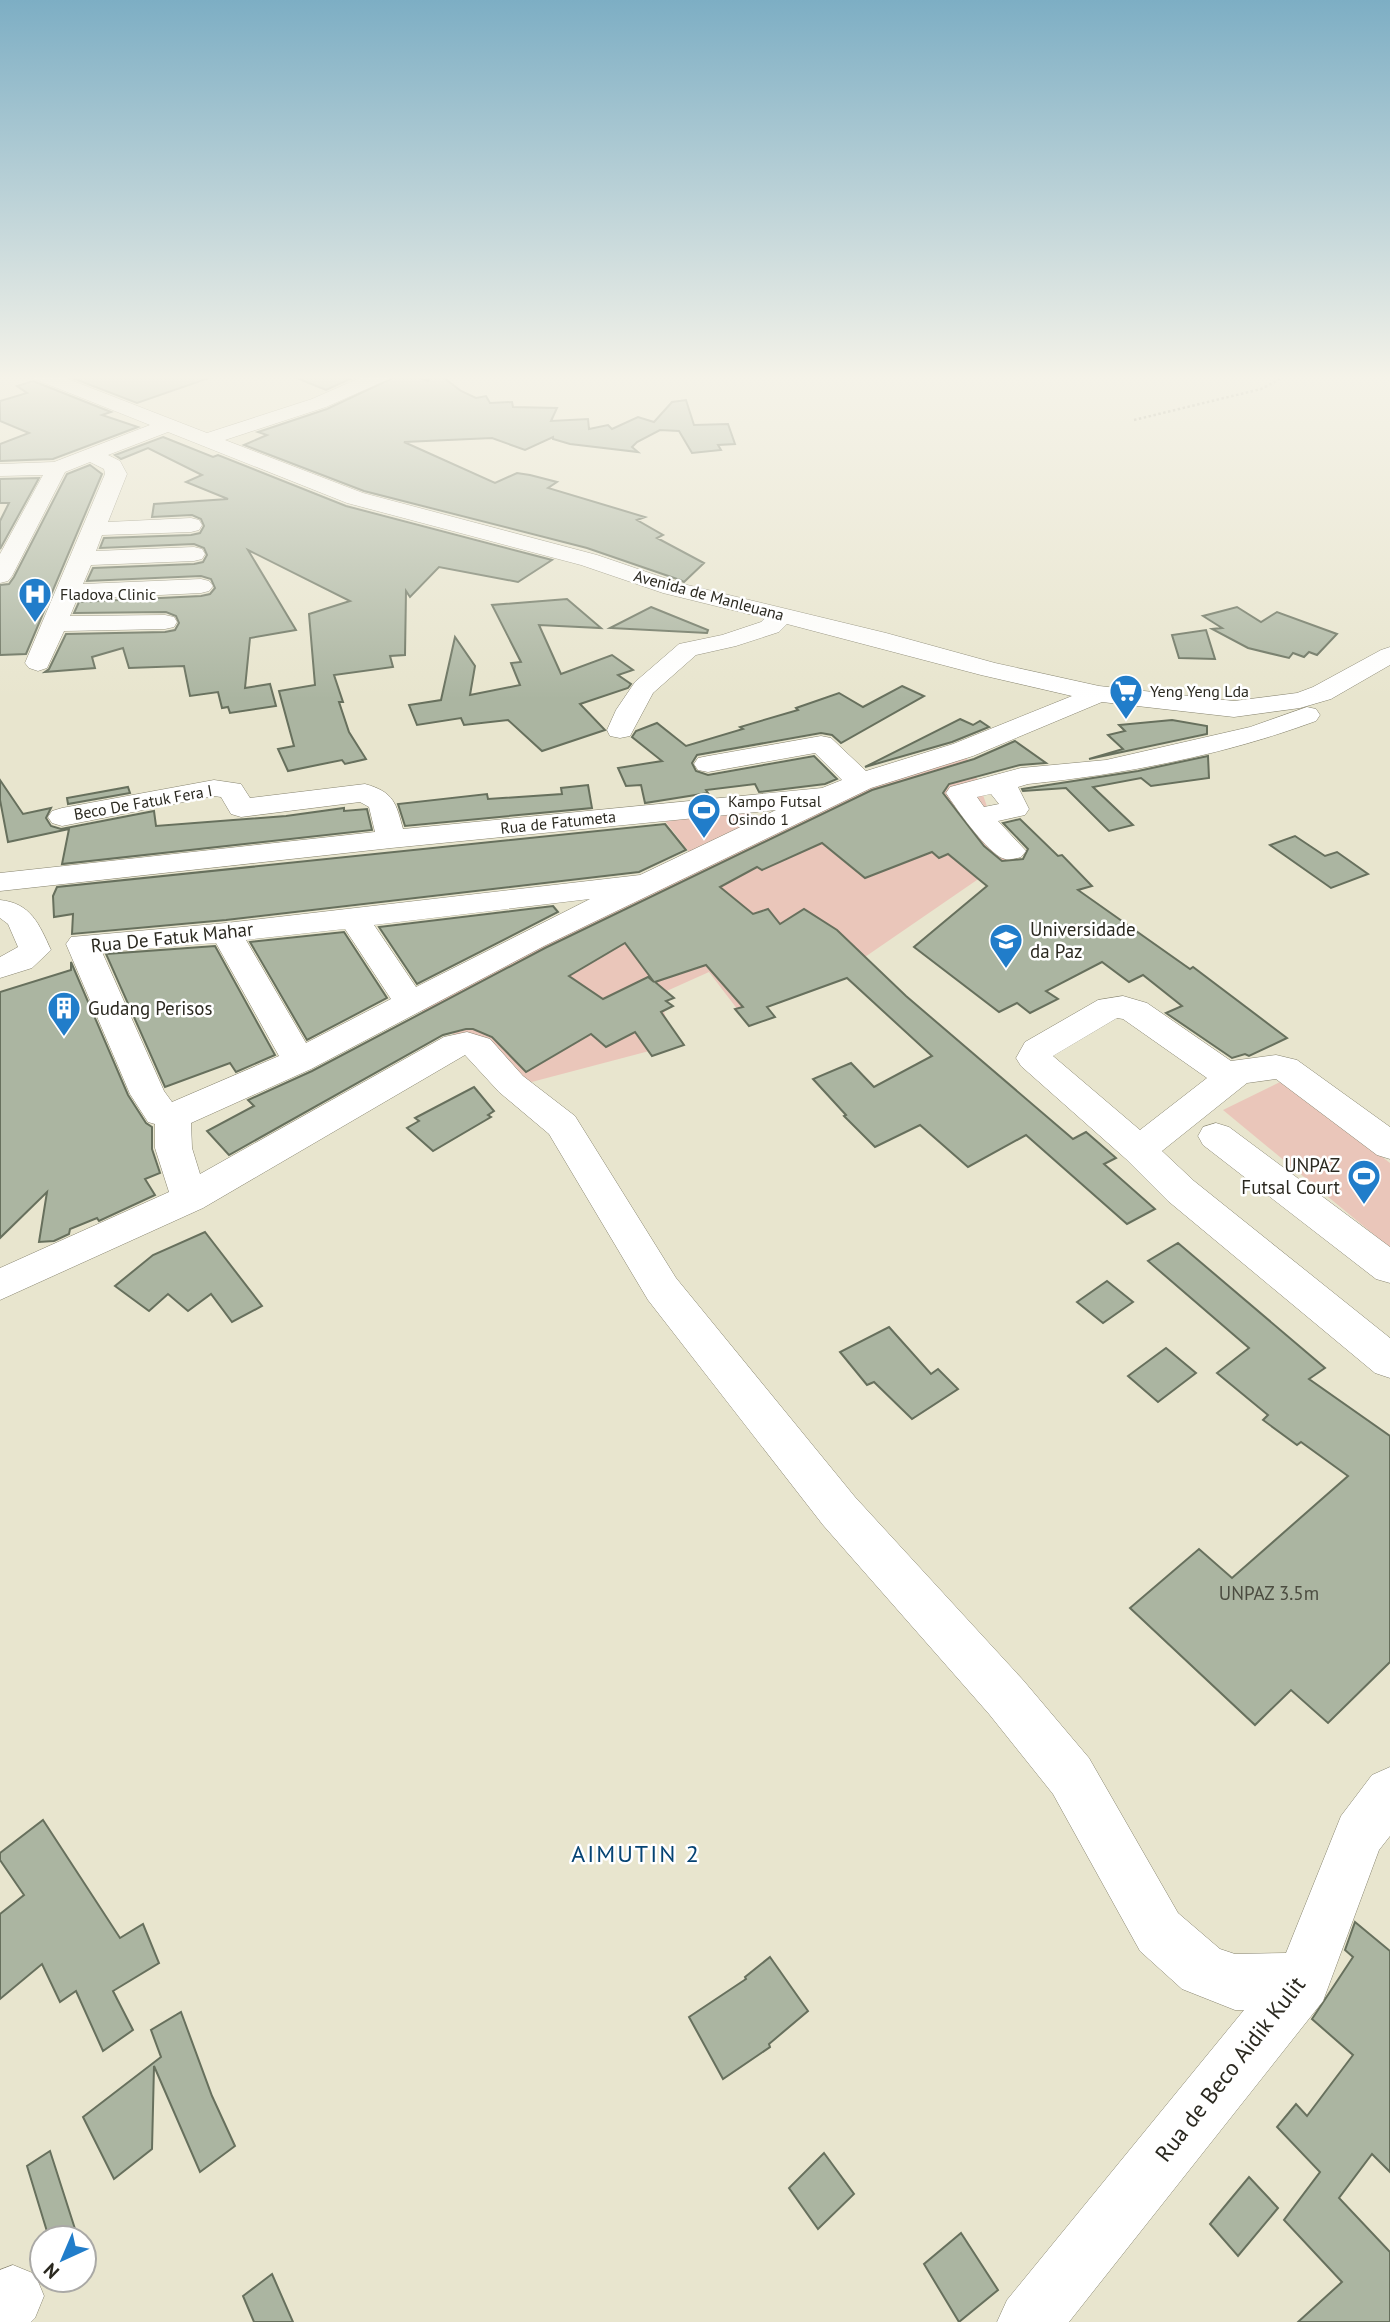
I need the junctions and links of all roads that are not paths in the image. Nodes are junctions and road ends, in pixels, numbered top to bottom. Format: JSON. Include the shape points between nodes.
{"nodes":[{"id":1,"x":48,"y":482,"type":"edge"},
{"id":2,"x":113,"y":482,"type":"edge"},
{"id":3,"x":319,"y":482,"type":"edge"},
{"id":4,"x":191,"y":525,"type":"dead end"},
{"id":5,"x":94,"y":528,"type":"junction"},
{"id":6,"x":7,"y":550,"type":"edge"},
{"id":7,"x":194,"y":554,"type":"dead end"},
{"id":8,"x":82,"y":558,"type":"junction"},
{"id":9,"x":0,"y":576,"type":"edge"},
{"id":10,"x":201,"y":586,"type":"dead end"},
{"id":11,"x":68,"y":592,"type":"junction"},
{"id":12,"x":782,"y":615,"type":"junction"},
{"id":13,"x":165,"y":622,"type":"dead end"},
{"id":14,"x":55,"y":624,"type":"junction"},
{"id":15,"x":1390,"y":655,"type":"edge"},
{"id":16,"x":38,"y":663,"type":"dead end"},
{"id":17,"x":1340,"y":683,"type":"junction"},
{"id":18,"x":1099,"y":695,"type":"junction"},
{"id":19,"x":620,"y":730,"type":"dead end"},
{"id":20,"x":708,"y":764,"type":"dead end"},
{"id":21,"x":861,"y":782,"type":"junction"},
{"id":22,"x":827,"y":796,"type":"junction"},
{"id":23,"x":62,"y":817,"type":"dead end"},
{"id":24,"x":391,"y":838,"type":"junction"},
{"id":25,"x":1011,"y":850,"type":"dead end"},
{"id":26,"x":0,"y":882,"type":"edge"},
{"id":27,"x":650,"y":883,"type":"junction"},
{"id":28,"x":501,"y":901,"type":"junction"},
{"id":29,"x":0,"y":909,"type":"edge"},
{"id":30,"x":353,"y":917,"type":"junction"},
{"id":31,"x":226,"y":933,"type":"junction"},
{"id":32,"x":533,"y":939,"type":"junction"},
{"id":33,"x":0,"y":968,"type":"edge"},
{"id":34,"x":410,"y":1003,"type":"junction"},
{"id":35,"x":299,"y":1061,"type":"junction"},
{"id":36,"x":1235,"y":1074,"type":"junction"},
{"id":37,"x":174,"y":1116,"type":"junction"},
{"id":38,"x":1216,"y":1136,"type":"dead end"},
{"id":39,"x":1390,"y":1146,"type":"edge"},
{"id":40,"x":1139,"y":1150,"type":"junction"},
{"id":41,"x":190,"y":1198,"type":"junction"},
{"id":42,"x":1390,"y":1268,"type":"edge"},
{"id":43,"x":0,"y":1285,"type":"edge"},
{"id":44,"x":1390,"y":1361,"type":"edge"},
{"id":45,"x":1390,"y":1793,"type":"edge"},
{"id":46,"x":1303,"y":1981,"type":"junction"},
{"id":47,"x":1029,"y":2322,"type":"edge"}],
"edges":[{"from":1,"to":6,"type":"street"},
{"from":2,"to":5,"type":"street"},
{"from":3,"to":12,"type":"street","name":"Avenida de Manleuana","via":[[380,506]]},
{"from":4,"to":5,"type":"street"},
{"from":5,"to":8,"type":"street"},
{"from":6,"to":9,"type":"street"},
{"from":7,"to":8,"type":"street"},
{"from":8,"to":11,"type":"street"},
{"from":10,"to":11,"type":"street"},
{"from":11,"to":14,"type":"street"},
{"from":12,"to":18,"type":"street","name":"Avenida de Manleuana"},
{"from":12,"to":19,"type":"street","via":[[770,627],[688,649],[644,688]]},
{"from":13,"to":14,"type":"street"},
{"from":14,"to":16,"type":"street"},
{"from":15,"to":17,"type":"street","name":"Avenida de Manleuana"},
{"from":17,"to":18,"type":"street","name":"Avenida de Manleuana","via":[[1300,700],[1234,709]]},
{"from":17,"to":25,"type":"street","via":[[1350,697],[1258,733],[1105,768],[1021,776],[995,785],[1010,795],[1015,809],[978,817]]},
{"from":18,"to":21,"type":"street","name":"Rua de Fatumeta","via":[[964,750]]},
{"from":20,"to":21,"type":"street","via":[[821,744]]},
{"from":21,"to":22,"type":"street","name":"Rua de Fatumeta"},
{"from":22,"to":24,"type":"street","name":"Rua de Fatumeta"},
{"from":22,"to":27,"type":"street","name":"Rua De Fatuk Mahar"},
{"from":23,"to":24,"type":"street","name":"Beco De Fatuk Fera I","via":[[214,788],[230,790],[241,808],[365,793],[382,803]]},
{"from":24,"to":26,"type":"street","name":"Rua de Fatumeta"},
{"from":27,"to":28,"type":"street","name":"Rua De Fatuk Mahar"},
{"from":27,"to":32,"type":"street","name":"Rua De Fatuk Mahar"},
{"from":28,"to":30,"type":"street","name":"Rua De Fatuk Mahar"},
{"from":28,"to":32,"type":"street"},
{"from":29,"to":33,"type":"street","via":[[15,912],[35,950],[31,956]]},
{"from":30,"to":31,"type":"street","name":"Rua De Fatuk Mahar"},
{"from":30,"to":34,"type":"street"},
{"from":31,"to":35,"type":"street"},
{"from":31,"to":37,"type":"street","name":"Rua De Fatuk Mahar","via":[[82,944],[148,1094],[161,1113]]},
{"from":32,"to":34,"type":"street","name":"Rua De Fatuk Mahar"},
{"from":34,"to":35,"type":"street","name":"Rua De Fatuk Mahar"},
{"from":35,"to":37,"type":"street","name":"Rua De Fatuk Mahar"},
{"from":36,"to":39,"type":"street","via":[[1267,1066],[1285,1068]]},
{"from":36,"to":40,"type":"street"},
{"from":36,"to":40,"type":"street","via":[[1223,1072],[1123,1007],[1110,1008],[1037,1049],[1033,1058],[1041,1068]]},
{"from":37,"to":41,"type":"street","via":[[174,1152]]},
{"from":38,"to":42,"type":"street"},
{"from":40,"to":44,"type":"street","via":[[1181,1191]]},
{"from":41,"to":43,"type":"street"},
{"from":41,"to":46,"type":"street","via":[[456,1045],[478,1047],[511,1084],[562,1125],[662,1289],[839,1511],[1071,1776],[1159,1932],[1202,1969],[1235,1982]]},
{"from":45,"to":46,"type":"street","name":"Rua de Beco Aidik Kulit","via":[[1359,1834]]},
{"from":46,"to":47,"type":"street","name":"Rua de Beco Aidik Kulit"}]}
